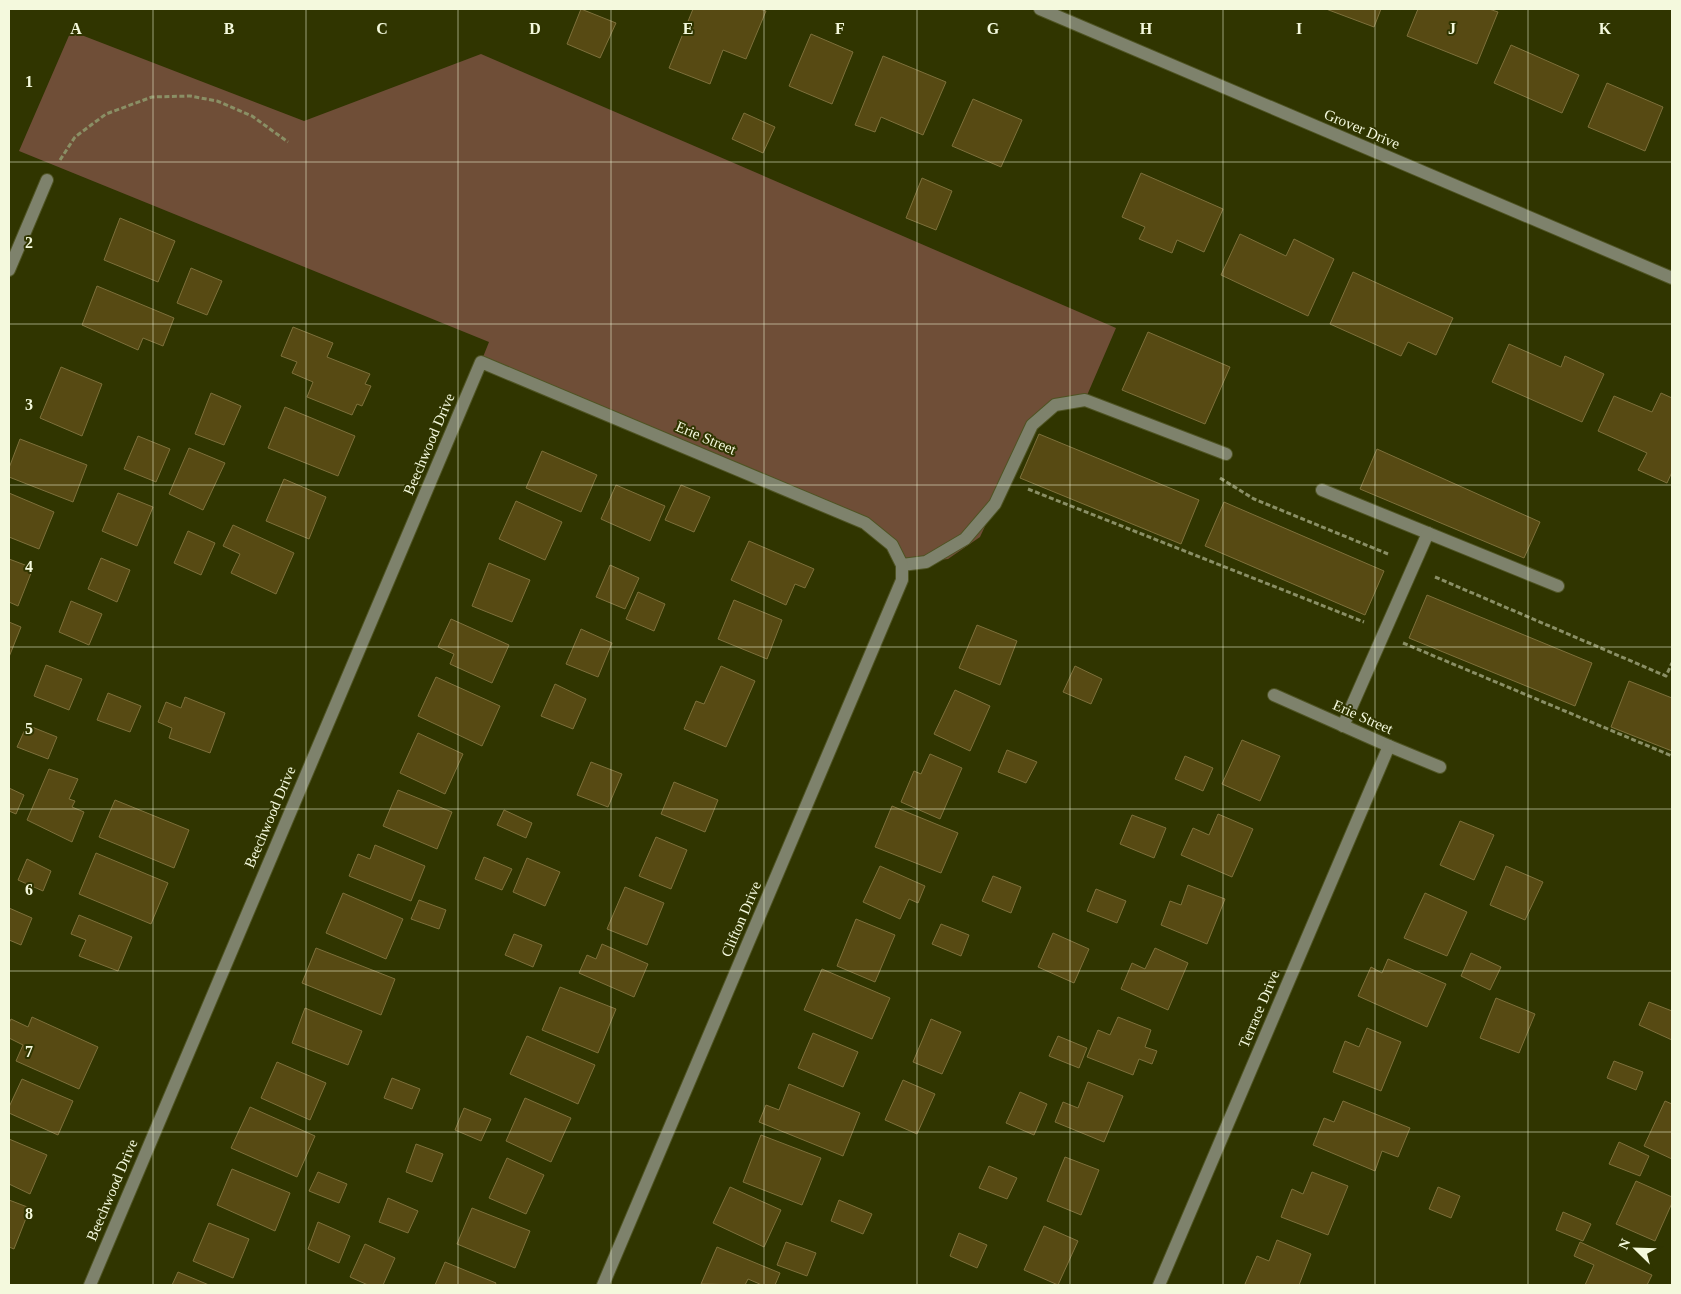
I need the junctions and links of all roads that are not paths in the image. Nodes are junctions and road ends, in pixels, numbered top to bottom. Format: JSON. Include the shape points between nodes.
{"nodes":[{"id":1,"x":1040,"y":9,"type":"edge"},
{"id":2,"x":47,"y":180,"type":"road end"},
{"id":3,"x":9,"y":270,"type":"edge"},
{"id":4,"x":1672,"y":278,"type":"edge"},
{"id":5,"x":481,"y":362,"type":"joint"},
{"id":6,"x":1226,"y":454,"type":"dead end"},
{"id":7,"x":1322,"y":490,"type":"dead end"},
{"id":8,"x":1428,"y":533,"type":"junction"},
{"id":9,"x":902,"y":565,"type":"junction"},
{"id":10,"x":1558,"y":586,"type":"dead end"},
{"id":11,"x":1274,"y":695,"type":"dead end"},
{"id":12,"x":1344,"y":726,"type":"junction"},
{"id":13,"x":1389,"y":746,"type":"junction"},
{"id":14,"x":1440,"y":767,"type":"dead end"},
{"id":15,"x":90,"y":1285,"type":"edge"},
{"id":16,"x":604,"y":1285,"type":"edge"},
{"id":17,"x":1160,"y":1285,"type":"edge"}],
"edges":[{"from":1,"to":4,"type":"street","name":"Grover Drive"},
{"from":2,"to":3,"type":"street"},
{"from":5,"to":9,"type":"street","name":"Erie Street","via":[[865,523],[892,544]]},
{"from":5,"to":15,"type":"street","name":"Beechwood Drive"},
{"from":6,"to":9,"type":"street","via":[[1085,400],[1055,405],[1032,425],[995,504],[965,539],[926,562]]},
{"from":7,"to":8,"type":"street"},
{"from":8,"to":10,"type":"street"},
{"from":8,"to":12,"type":"street"},
{"from":9,"to":16,"type":"street","name":"Clifton Drive","via":[[902,580]]},
{"from":11,"to":12,"type":"street","name":"Erie Street"},
{"from":12,"to":13,"type":"street","name":"Erie Street"},
{"from":13,"to":14,"type":"street","name":"Erie Street"},
{"from":13,"to":17,"type":"street","name":"Terrace Drive"}]}
